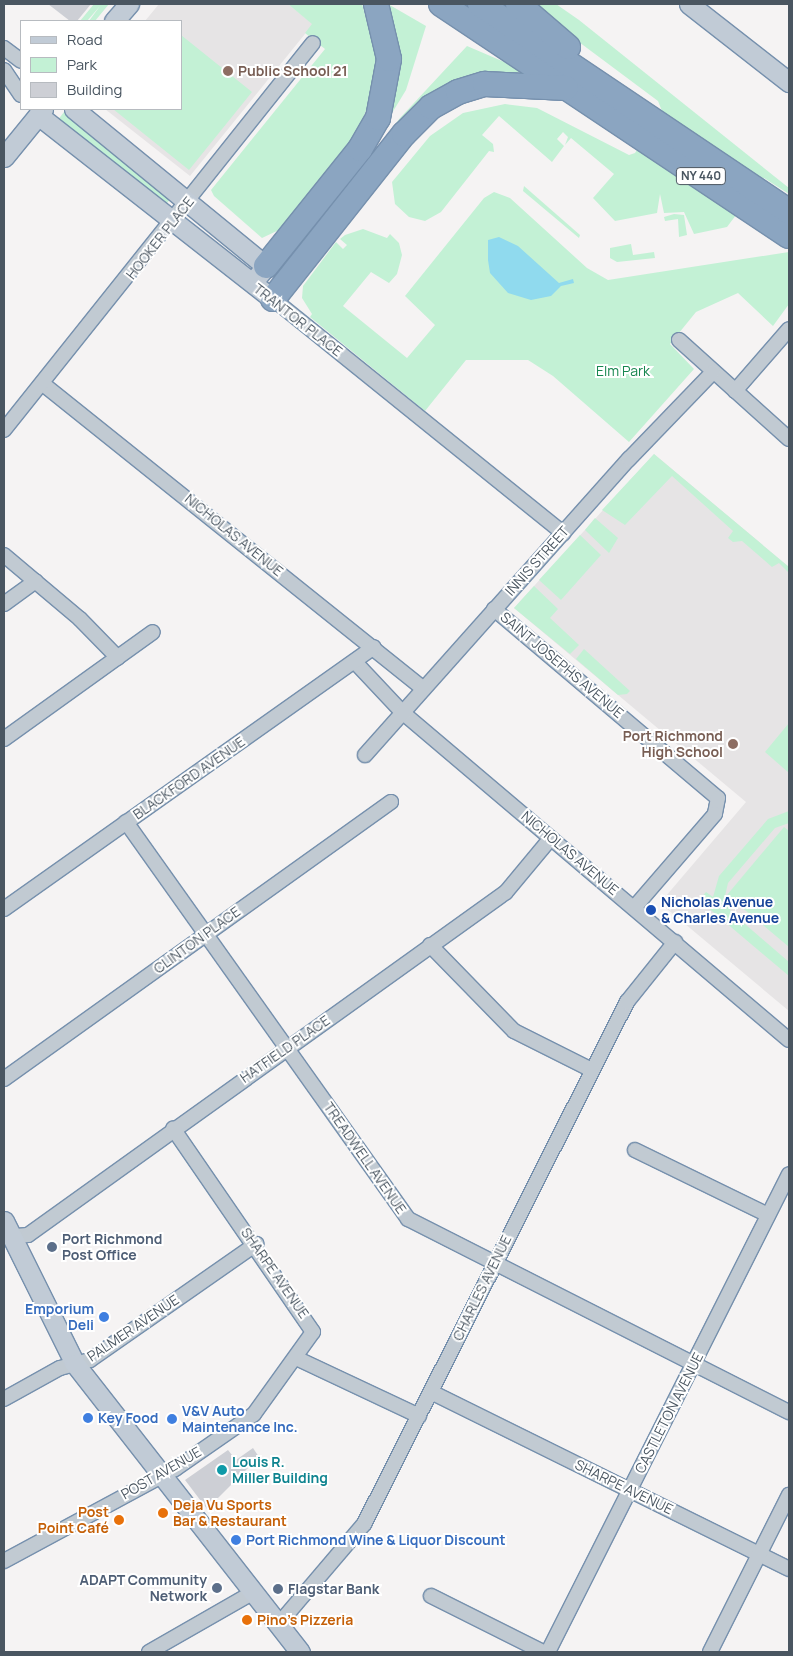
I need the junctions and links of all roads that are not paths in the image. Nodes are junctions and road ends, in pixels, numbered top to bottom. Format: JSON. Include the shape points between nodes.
{"nodes":[{"id":1,"x":129,"y":4,"type":"edge"},
{"id":2,"x":376,"y":4,"type":"edge"},
{"id":3,"x":441,"y":4,"type":"edge"},
{"id":4,"x":480,"y":4,"type":"edge"},
{"id":5,"x":518,"y":4,"type":"edge"},
{"id":6,"x":689,"y":4,"type":"edge"},
{"id":7,"x":115,"y":20,"type":"edge"},
{"id":8,"x":313,"y":44,"type":"dead end"},
{"id":9,"x":4,"y":48,"type":"edge"},
{"id":10,"x":20,"y":60,"type":"edge"},
{"id":11,"x":4,"y":70,"type":"edge"},
{"id":12,"x":789,"y":82,"type":"edge"},
{"id":13,"x":570,"y":88,"type":"junction"},
{"id":14,"x":20,"y":94,"type":"edge"},
{"id":15,"x":618,"y":108,"type":"junction"},
{"id":16,"x":75,"y":110,"type":"edge"},
{"id":17,"x":38,"y":111,"type":"edge"},
{"id":18,"x":4,"y":157,"type":"edge"},
{"id":19,"x":188,"y":202,"type":"junction"},
{"id":20,"x":789,"y":212,"type":"edge"},
{"id":21,"x":172,"y":222,"type":"junction"},
{"id":22,"x":789,"y":236,"type":"edge"},
{"id":23,"x":259,"y":275,"type":"junction"},
{"id":24,"x":273,"y":299,"type":"junction"},
{"id":25,"x":789,"y":329,"type":"edge"},
{"id":26,"x":679,"y":340,"type":"dead end"},
{"id":27,"x":713,"y":372,"type":"junction"},
{"id":28,"x":43,"y":384,"type":"junction"},
{"id":29,"x":735,"y":391,"type":"junction"},
{"id":30,"x":4,"y":430,"type":"edge"},
{"id":31,"x":789,"y":439,"type":"edge"},
{"id":32,"x":563,"y":533,"type":"junction"},
{"id":33,"x":4,"y":555,"type":"edge"},
{"id":34,"x":36,"y":582,"type":"junction"},
{"id":35,"x":4,"y":604,"type":"edge"},
{"id":36,"x":494,"y":609,"type":"junction"},
{"id":37,"x":154,"y":632,"type":"dead end"},
{"id":38,"x":374,"y":647,"type":"junction"},
{"id":39,"x":118,"y":658,"type":"junction"},
{"id":40,"x":355,"y":662,"type":"junction"},
{"id":41,"x":423,"y":688,"type":"junction"},
{"id":42,"x":402,"y":712,"type":"junction"},
{"id":43,"x":4,"y":739,"type":"edge"},
{"id":44,"x":364,"y":754,"type":"dead end"},
{"id":45,"x":390,"y":802,"type":"dead end"},
{"id":46,"x":126,"y":822,"type":"junction"},
{"id":47,"x":551,"y":838,"type":"junction"},
{"id":48,"x":634,"y":908,"type":"junction"},
{"id":49,"x":4,"y":909,"type":"edge"},
{"id":50,"x":206,"y":934,"type":"junction"},
{"id":51,"x":675,"y":942,"type":"junction"},
{"id":52,"x":430,"y":945,"type":"junction"},
{"id":53,"x":789,"y":1040,"type":"edge"},
{"id":54,"x":286,"y":1048,"type":"junction"},
{"id":55,"x":592,"y":1070,"type":"junction"},
{"id":56,"x":4,"y":1079,"type":"edge"},
{"id":57,"x":173,"y":1128,"type":"junction"},
{"id":58,"x":635,"y":1150,"type":"dead end"},
{"id":59,"x":789,"y":1174,"type":"edge"},
{"id":60,"x":768,"y":1215,"type":"junction"},
{"id":61,"x":6,"y":1232,"type":"edge"},
{"id":62,"x":256,"y":1244,"type":"junction"},
{"id":63,"x":494,"y":1263,"type":"junction"},
{"id":64,"x":296,"y":1358,"type":"junction"},
{"id":65,"x":75,"y":1364,"type":"junction"},
{"id":66,"x":694,"y":1364,"type":"junction"},
{"id":67,"x":431,"y":1392,"type":"junction"},
{"id":68,"x":4,"y":1399,"type":"edge"},
{"id":69,"x":789,"y":1412,"type":"edge"},
{"id":70,"x":419,"y":1416,"type":"junction"},
{"id":71,"x":161,"y":1476,"type":"junction"},
{"id":72,"x":630,"y":1490,"type":"junction"},
{"id":73,"x":789,"y":1495,"type":"edge"},
{"id":74,"x":759,"y":1554,"type":"junction"},
{"id":75,"x":4,"y":1561,"type":"edge"},
{"id":76,"x":789,"y":1569,"type":"edge"},
{"id":77,"x":252,"y":1593,"type":"junction"},
{"id":78,"x":431,"y":1596,"type":"dead end"},
{"id":79,"x":278,"y":1626,"type":"junction"},
{"id":80,"x":149,"y":1652,"type":"edge"},
{"id":81,"x":300,"y":1652,"type":"edge"},
{"id":82,"x":543,"y":1652,"type":"edge"},
{"id":83,"x":548,"y":1652,"type":"edge"},
{"id":84,"x":710,"y":1652,"type":"edge"}],
"edges":[{"from":1,"to":7,"type":"street"},
{"from":2,"to":23,"type":"highway","via":[[389,59],[378,118],[360,149]]},
{"from":3,"to":13,"type":"highway","number":"NY 440"},
{"from":4,"to":15,"type":"highway","number":"NY 440"},
{"from":5,"to":15,"type":"highway","via":[[599,70]]},
{"from":6,"to":12,"type":"street"},
{"from":8,"to":19,"type":"street","name":"HOOKER PLACE"},
{"from":9,"to":10,"type":"street"},
{"from":11,"to":14,"type":"street"},
{"from":13,"to":15,"type":"highway","number":"NY 440"},
{"from":13,"to":24,"type":"highway","via":[[485,84],[458,92],[431,107],[404,134]]},
{"from":15,"to":20,"type":"highway","number":"NY 440"},
{"from":15,"to":22,"type":"highway","number":"NY 440"},
{"from":16,"to":19,"type":"street","name":"TRANTOR PLACE"},
{"from":17,"to":18,"type":"street"},
{"from":17,"to":21,"type":"street","name":"TRANTOR PLACE"},
{"from":19,"to":21,"type":"street","name":"HOOKER PLACE"},
{"from":19,"to":23,"type":"street","name":"TRANTOR PLACE"},
{"from":21,"to":23,"type":"street","name":"TRANTOR PLACE"},
{"from":21,"to":28,"type":"street","name":"HOOKER PLACE"},
{"from":23,"to":24,"type":"street","name":"TRANTOR PLACE"},
{"from":24,"to":32,"type":"street","name":"TRANTOR PLACE"},
{"from":25,"to":29,"type":"street"},
{"from":26,"to":27,"type":"street"},
{"from":27,"to":29,"type":"street"},
{"from":27,"to":32,"type":"street","name":"INNIS STREET"},
{"from":28,"to":30,"type":"street","name":"HOOKER PLACE"},
{"from":28,"to":38,"type":"street","name":"NICHOLAS AVENUE"},
{"from":29,"to":31,"type":"street"},
{"from":32,"to":36,"type":"street","name":"INNIS STREET"},
{"from":33,"to":34,"type":"street"},
{"from":34,"to":35,"type":"street"},
{"from":34,"to":39,"type":"street"},
{"from":36,"to":41,"type":"street","name":"INNIS STREET"},
{"from":36,"to":48,"type":"street","name":"SAINT JOSEPHS AVENUE","via":[[716,794],[719,801],[715,814]]},
{"from":37,"to":39,"type":"street"},
{"from":38,"to":40,"type":"street","name":"BLACKFORD AVENUE"},
{"from":38,"to":41,"type":"street","name":"NICHOLAS AVENUE"},
{"from":39,"to":43,"type":"street"},
{"from":40,"to":42,"type":"street","name":"NICHOLAS AVENUE"},
{"from":40,"to":46,"type":"street","name":"BLACKFORD AVENUE"},
{"from":41,"to":42,"type":"street","name":"INNIS STREET"},
{"from":42,"to":44,"type":"street","name":"INNIS STREET"},
{"from":42,"to":47,"type":"street","name":"NICHOLAS AVENUE"},
{"from":45,"to":50,"type":"street","name":"CLINTON PLACE"},
{"from":46,"to":49,"type":"street","name":"BLACKFORD AVENUE"},
{"from":46,"to":50,"type":"street","name":"TREADWELL AVENUE"},
{"from":47,"to":48,"type":"street","name":"NICHOLAS AVENUE"},
{"from":47,"to":52,"type":"street","name":"HATFIELD PLACE","via":[[506,892]]},
{"from":48,"to":51,"type":"street","name":"NICHOLAS AVENUE"},
{"from":50,"to":54,"type":"street","name":"TREADWELL AVENUE"},
{"from":50,"to":56,"type":"street","name":"CLINTON PLACE"},
{"from":51,"to":53,"type":"street","name":"NICHOLAS AVENUE"},
{"from":51,"to":55,"type":"street","name":"CHARLES AVENUE","via":[[626,1002]]},
{"from":52,"to":54,"type":"street","name":"HATFIELD PLACE"},
{"from":52,"to":55,"type":"street","via":[[514,1031]]},
{"from":54,"to":57,"type":"street","name":"HATFIELD PLACE"},
{"from":54,"to":63,"type":"street","name":"TREADWELL AVENUE","via":[[408,1219]]},
{"from":55,"to":63,"type":"street","name":"CHARLES AVENUE"},
{"from":57,"to":61,"type":"street","name":"HATFIELD PLACE","via":[[28,1235]]},
{"from":57,"to":62,"type":"street","name":"SHARPE AVENUE"},
{"from":58,"to":60,"type":"street"},
{"from":59,"to":60,"type":"street","name":"CASTLETON AVENUE"},
{"from":60,"to":66,"type":"street","name":"CASTLETON AVENUE"},
{"from":61,"to":65,"type":"street"},
{"from":62,"to":64,"type":"street","name":"SHARPE AVENUE","via":[[311,1326],[310,1340]]},
{"from":62,"to":65,"type":"street","name":"PALMER AVENUE","via":[[90,1360]]},
{"from":63,"to":66,"type":"street","name":"TREADWELL AVENUE"},
{"from":63,"to":67,"type":"street","name":"CHARLES AVENUE"},
{"from":64,"to":70,"type":"street"},
{"from":64,"to":71,"type":"street","name":"POST AVENUE","via":[[254,1414]]},
{"from":65,"to":68,"type":"street","name":"PALMER AVENUE"},
{"from":65,"to":71,"type":"street"},
{"from":66,"to":69,"type":"street","name":"TREADWELL AVENUE"},
{"from":66,"to":72,"type":"street","name":"CASTLETON AVENUE"},
{"from":67,"to":70,"type":"street","name":"CHARLES AVENUE"},
{"from":67,"to":72,"type":"street","name":"SHARPE AVENUE"},
{"from":70,"to":79,"type":"street","name":"CHARLES AVENUE","via":[[364,1524]]},
{"from":71,"to":75,"type":"street","name":"POST AVENUE"},
{"from":71,"to":77,"type":"street"},
{"from":72,"to":74,"type":"street","name":"SHARPE AVENUE"},
{"from":72,"to":83,"type":"street","name":"CASTLETON AVENUE"},
{"from":73,"to":74,"type":"street"},
{"from":74,"to":76,"type":"street","name":"SHARPE AVENUE"},
{"from":74,"to":84,"type":"street"},
{"from":77,"to":79,"type":"street"},
{"from":77,"to":80,"type":"street"},
{"from":78,"to":82,"type":"street"},
{"from":79,"to":81,"type":"street"}]}
